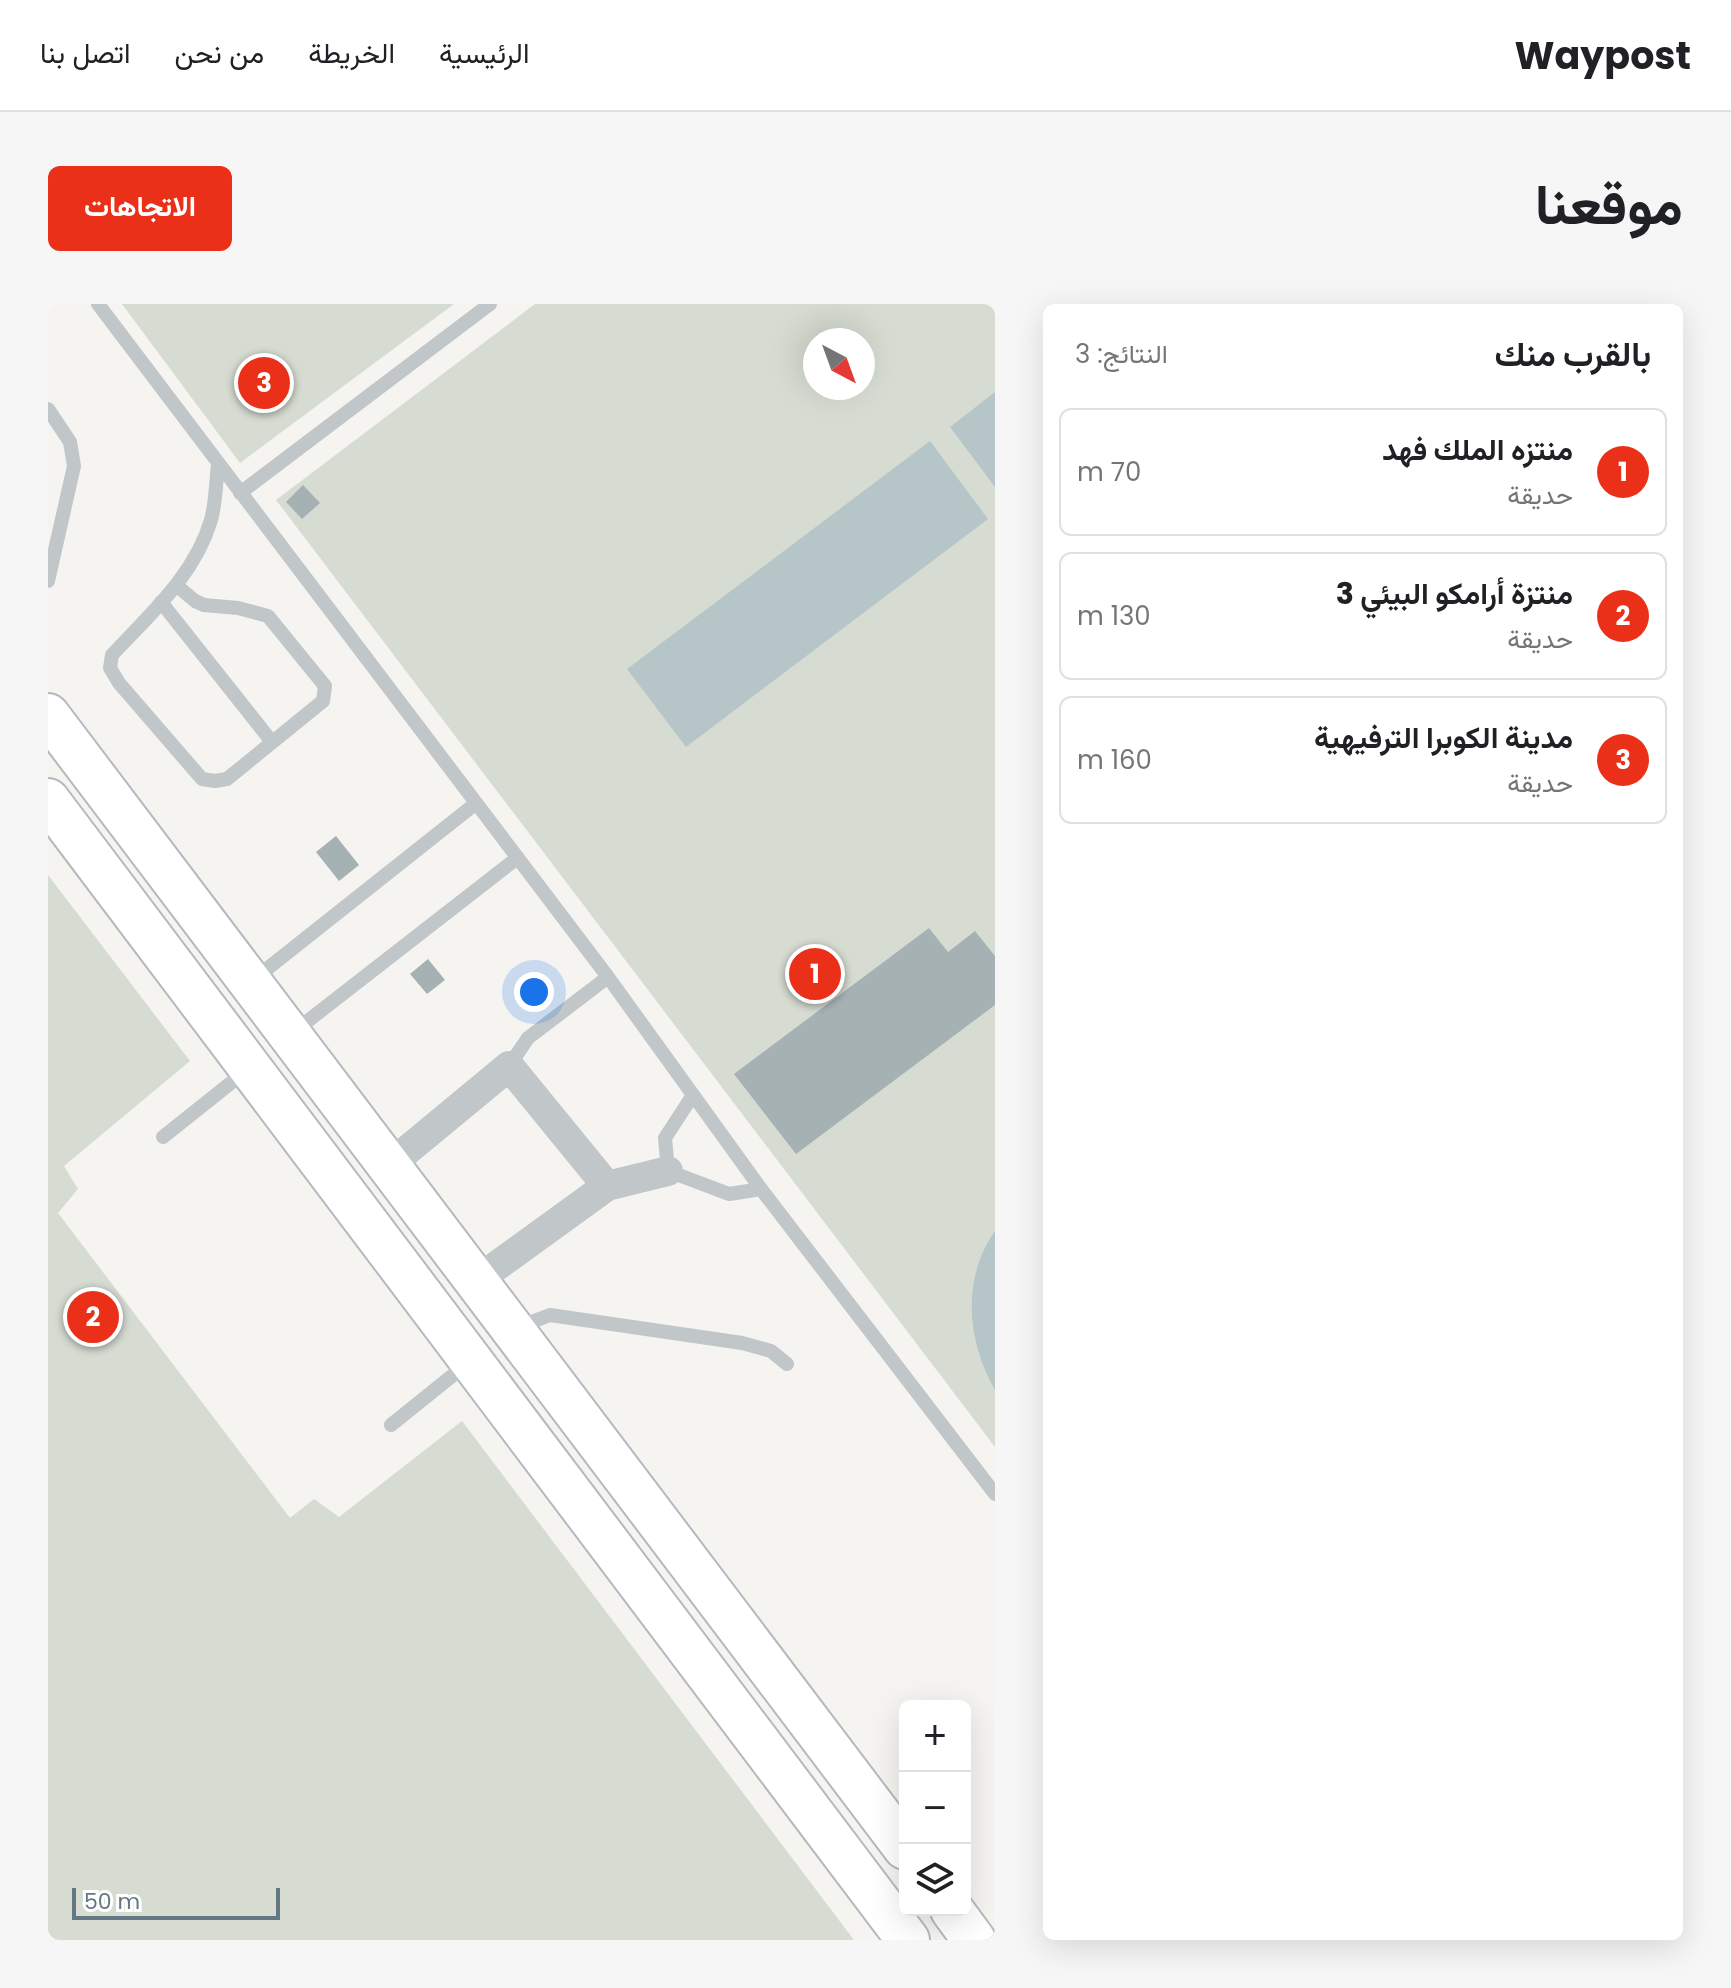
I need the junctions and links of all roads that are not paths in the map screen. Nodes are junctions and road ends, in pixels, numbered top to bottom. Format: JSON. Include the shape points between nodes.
{"nodes":[{"id":1,"x":98,"y":304,"type":"edge"},
{"id":2,"x":490,"y":304,"type":"edge"},
{"id":3,"x":48,"y":409,"type":"edge"},
{"id":4,"x":218,"y":464,"type":"junction"},
{"id":5,"x":240,"y":493,"type":"junction"},
{"id":6,"x":48,"y":581,"type":"edge"},
{"id":7,"x":176,"y":585,"type":"junction"},
{"id":8,"x":161,"y":602,"type":"junction"},
{"id":9,"x":48,"y":715,"type":"edge"},
{"id":10,"x":272,"y":742,"type":"junction"},
{"id":11,"x":48,"y":800,"type":"edge"},
{"id":12,"x":475,"y":804,"type":"junction"},
{"id":13,"x":516,"y":859,"type":"junction"},
{"id":14,"x":178,"y":888,"type":"junction"},
{"id":15,"x":139,"y":920,"type":"junction"},
{"id":16,"x":608,"y":977,"type":"junction"},
{"id":17,"x":250,"y":982,"type":"junction"},
{"id":18,"x":290,"y":1035,"type":"junction"},
{"id":19,"x":509,"y":1066,"type":"junction"},
{"id":20,"x":251,"y":1067,"type":"junction"},
{"id":21,"x":328,"y":1084,"type":"junction"},
{"id":22,"x":693,"y":1095,"type":"junction"},
{"id":23,"x":287,"y":1115,"type":"junction"},
{"id":24,"x":163,"y":1137,"type":"dead end"},
{"id":25,"x":387,"y":1167,"type":"junction"},
{"id":26,"x":668,"y":1171,"type":"junction"},
{"id":27,"x":607,"y":1186,"type":"junction"},
{"id":28,"x":761,"y":1189,"type":"junction"},
{"id":29,"x":476,"y":1281,"type":"junction"},
{"id":30,"x":513,"y":1328,"type":"junction"},
{"id":31,"x":472,"y":1360,"type":"junction"},
{"id":32,"x":787,"y":1364,"type":"dead end"},
{"id":33,"x":391,"y":1425,"type":"dead end"},
{"id":34,"x":995,"y":1494,"type":"edge"},
{"id":35,"x":902,"y":1844,"type":"edge"},
{"id":36,"x":956,"y":1916,"type":"edge"},
{"id":37,"x":908,"y":1940,"type":"edge"},
{"id":38,"x":974,"y":1940,"type":"edge"}],
"edges":[{"from":1,"to":4,"type":"lane"},
{"from":2,"to":5,"type":"lane"},
{"from":3,"to":6,"type":"lane","via":[[70,442],[74,466]]},
{"from":4,"to":5,"type":"lane"},
{"from":4,"to":7,"type":"lane","via":[[207,531]]},
{"from":5,"to":12,"type":"lane"},
{"from":7,"to":8,"type":"lane"},
{"from":7,"to":10,"type":"lane","via":[[204,605],[268,616],[325,686],[323,701]]},
{"from":8,"to":10,"type":"lane"},
{"from":8,"to":10,"type":"lane","via":[[112,655],[110,668],[119,683],[202,779],[227,779]]},
{"from":9,"to":14,"type":"street"},
{"from":11,"to":15,"type":"street"},
{"from":12,"to":13,"type":"lane"},
{"from":12,"to":17,"type":"lane"},
{"from":13,"to":16,"type":"lane"},
{"from":13,"to":18,"type":"lane"},
{"from":14,"to":15,"type":"street"},
{"from":14,"to":17,"type":"street"},
{"from":15,"to":20,"type":"street"},
{"from":16,"to":19,"type":"lane","via":[[528,1038]]},
{"from":16,"to":22,"type":"lane"},
{"from":17,"to":18,"type":"street"},
{"from":18,"to":21,"type":"street"},
{"from":19,"to":25,"type":"street"},
{"from":19,"to":27,"type":"street"},
{"from":20,"to":23,"type":"street"},
{"from":20,"to":24,"type":"lane"},
{"from":21,"to":23,"type":"street"},
{"from":21,"to":25,"type":"street"},
{"from":22,"to":26,"type":"lane","via":[[665,1138]]},
{"from":22,"to":28,"type":"lane"},
{"from":23,"to":31,"type":"street"},
{"from":25,"to":29,"type":"street"},
{"from":26,"to":27,"type":"street"},
{"from":26,"to":28,"type":"lane","via":[[729,1194]]},
{"from":27,"to":29,"type":"street"},
{"from":28,"to":34,"type":"lane"},
{"from":29,"to":30,"type":"street"},
{"from":30,"to":31,"type":"street"},
{"from":30,"to":32,"type":"lane","via":[[550,1315],[742,1343],[771,1351]]},
{"from":30,"to":35,"type":"street"},
{"from":31,"to":33,"type":"lane"},
{"from":31,"to":37,"type":"street"},
{"from":36,"to":38,"type":"street"}]}
